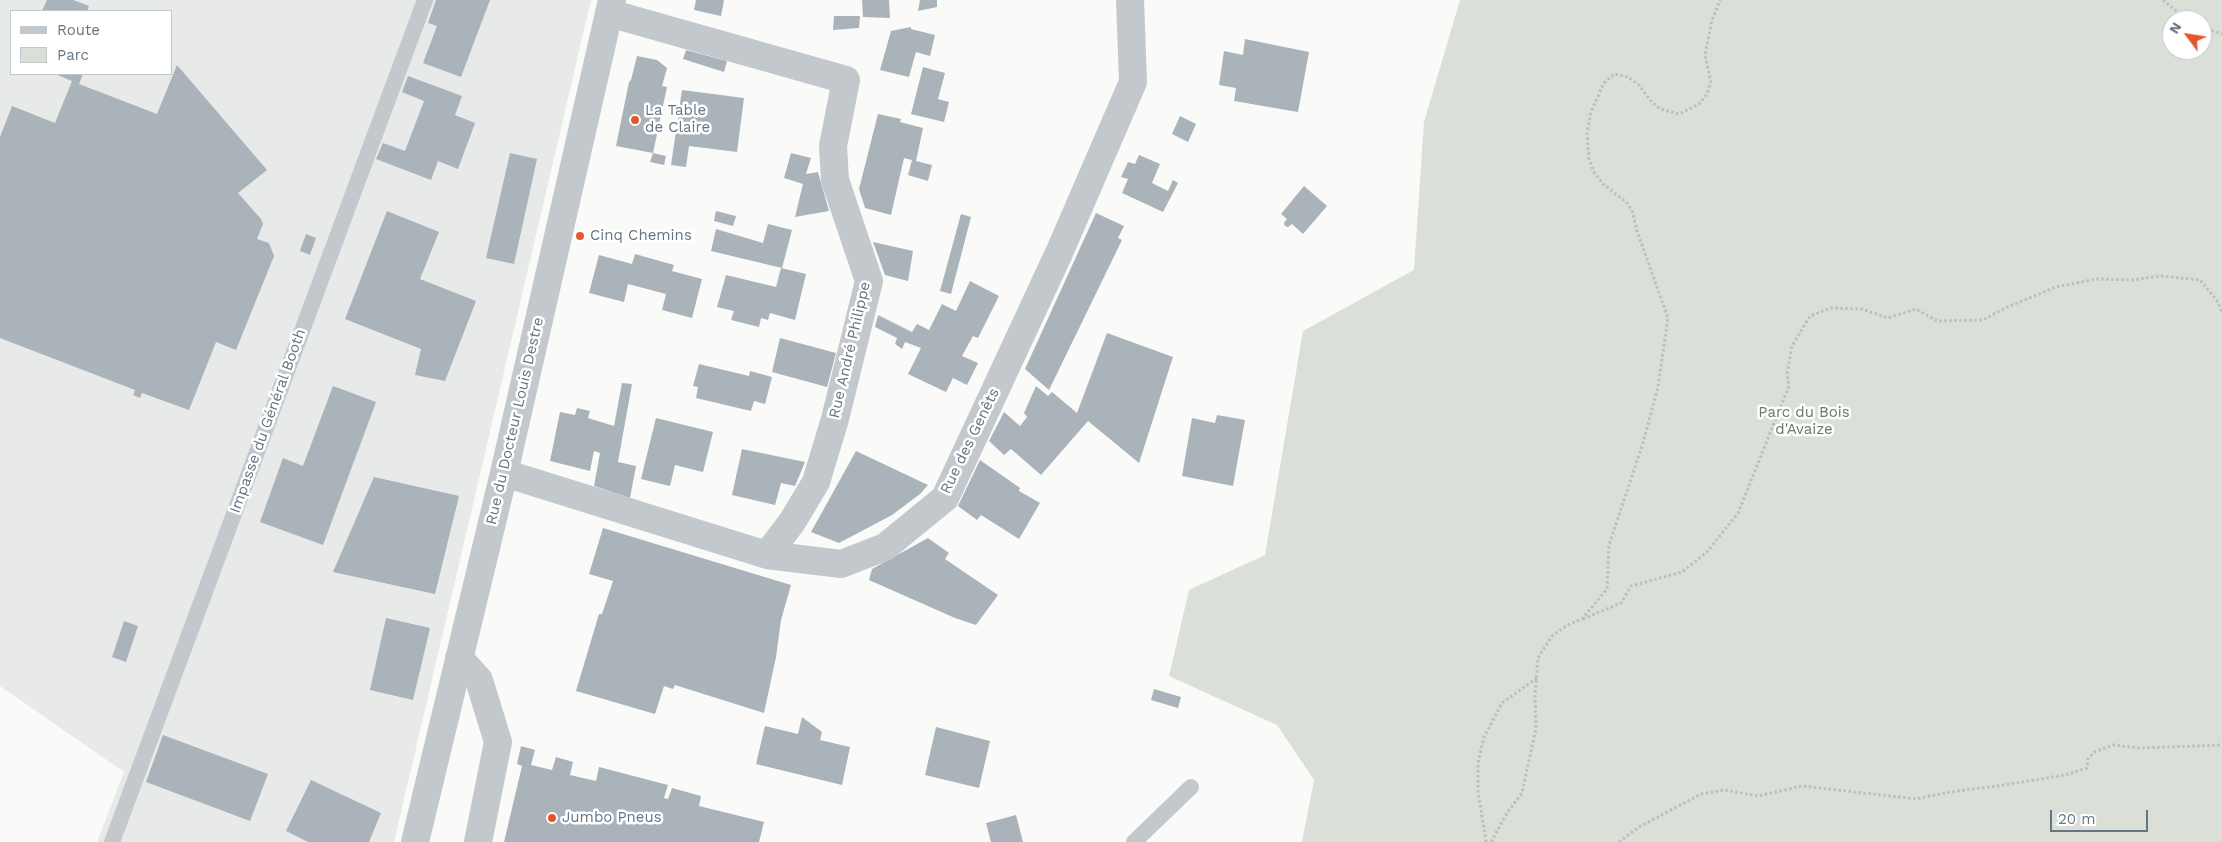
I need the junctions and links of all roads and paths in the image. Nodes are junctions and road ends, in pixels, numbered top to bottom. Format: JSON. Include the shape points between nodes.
{"nodes":[{"id":1,"x":425,"y":0,"type":"edge"},
{"id":2,"x":1130,"y":0,"type":"edge"},
{"id":3,"x":1720,"y":0,"type":"edge"},
{"id":4,"x":2163,"y":0,"type":"edge"},
{"id":5,"x":611,"y":6,"type":"edge"},
{"id":6,"x":2175,"y":10,"type":"edge"},
{"id":7,"x":2222,"y":313,"type":"edge"},
{"id":8,"x":504,"y":473,"type":"junction"},
{"id":9,"x":767,"y":555,"type":"junction"},
{"id":10,"x":1582,"y":619,"type":"junction"},
{"id":11,"x":459,"y":658,"type":"junction"},
{"id":12,"x":1537,"y":678,"type":"junction"},
{"id":13,"x":2222,"y":745,"type":"edge"},
{"id":14,"x":1191,"y":787,"type":"dead end"},
{"id":15,"x":112,"y":842,"type":"edge"},
{"id":16,"x":415,"y":842,"type":"edge"},
{"id":17,"x":478,"y":842,"type":"edge"},
{"id":18,"x":1134,"y":842,"type":"edge"},
{"id":19,"x":1486,"y":842,"type":"edge"},
{"id":20,"x":1491,"y":842,"type":"edge"},
{"id":21,"x":1619,"y":842,"type":"edge"}],
"edges":[{"from":1,"to":15,"type":"lane","name":"Impasse du Général Booth"},
{"from":2,"to":9,"type":"street","name":"Rue des Genêts","via":[[1133,82],[1059,253],[945,498],[884,547],[841,564]]},
{"from":3,"to":10,"type":"path","via":[[1705,55],[1711,82],[1699,104],[1679,114],[1660,108],[1639,85],[1628,77],[1614,74],[1599,92],[1587,132],[1586,147],[1594,172],[1632,210],[1668,318],[1658,387],[1609,545],[1607,589]]},
{"from":4,"to":6,"type":"path"},
{"from":5,"to":8,"type":"street","name":"Rue du Docteur Louis Destre"},
{"from":5,"to":9,"type":"street","name":"Rue André Philippe","via":[[846,80],[833,146],[835,180],[869,281],[816,482]]},
{"from":7,"to":10,"type":"path","via":[[2218,302],[2200,280],[2160,276],[2132,280],[2097,279],[2056,287],[1983,320],[1937,321],[1916,309],[1888,318],[1862,308],[1831,308],[1810,316],[1792,346],[1787,374],[1789,386],[1738,513],[1707,552],[1682,572],[1631,586],[1621,604]]},
{"from":8,"to":9,"type":"street","name":"Rue des Genêts"},
{"from":8,"to":11,"type":"street","name":"Rue du Docteur Louis Destre"},
{"from":10,"to":12,"type":"path","via":[[1552,636],[1538,658]]},
{"from":11,"to":16,"type":"street","name":"Rue du Docteur Louis Destre"},
{"from":11,"to":17,"type":"street","via":[[479,680],[498,742]]},
{"from":12,"to":19,"type":"path","via":[[1502,703],[1484,737],[1478,764],[1478,791]]},
{"from":12,"to":20,"type":"path","via":[[1536,728],[1522,793]]},
{"from":13,"to":21,"type":"path","via":[[2138,748],[2113,745],[2094,752],[2088,759],[2087,768],[2065,775],[1916,799],[1802,786],[1758,796],[1724,790],[1708,792],[1639,827]]},
{"from":14,"to":18,"type":"lane"}]}
